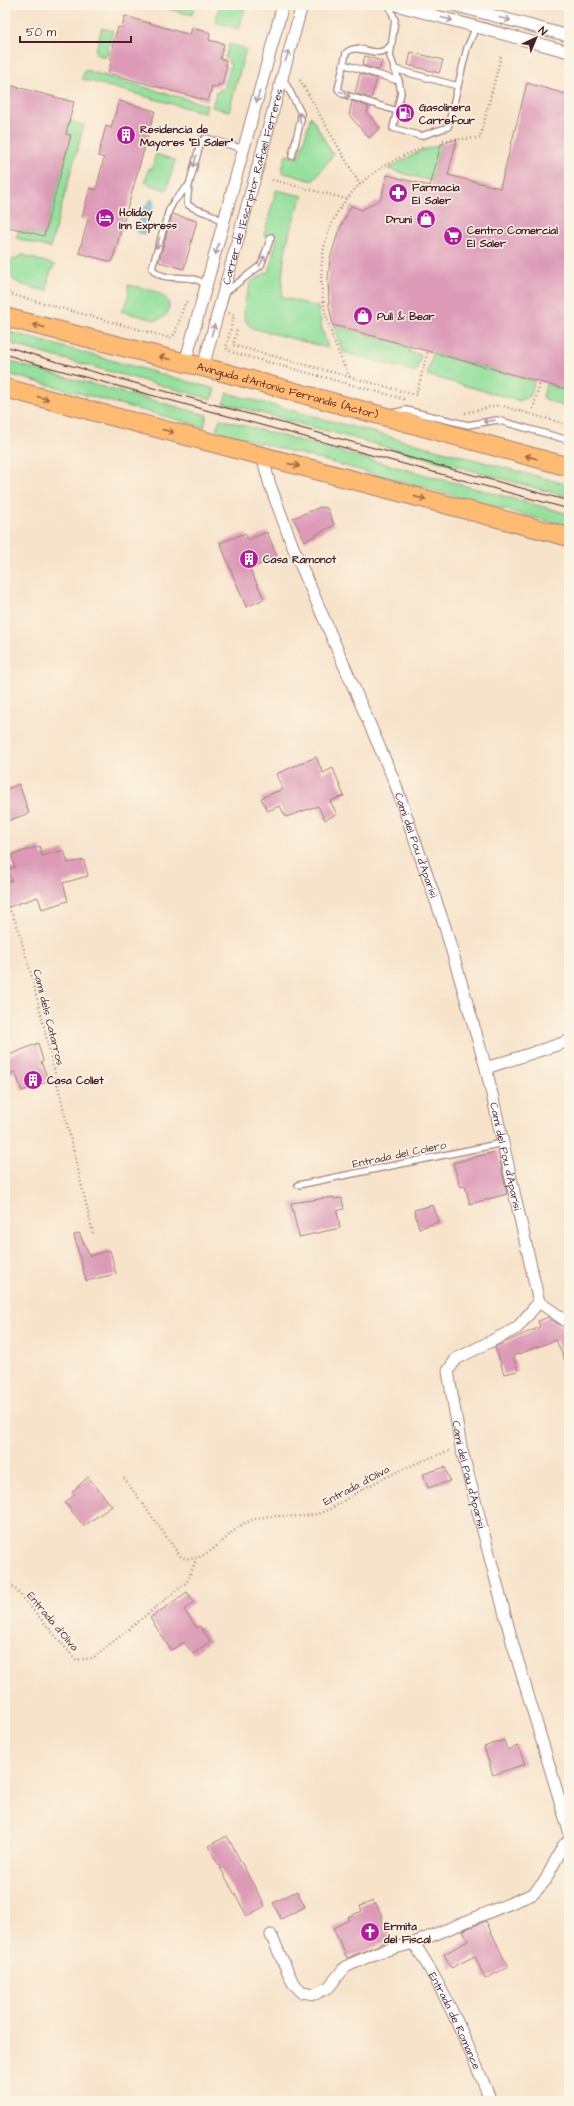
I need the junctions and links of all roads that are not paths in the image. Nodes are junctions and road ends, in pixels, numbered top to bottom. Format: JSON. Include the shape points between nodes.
{"nodes":[{"id":1,"x":283,"y":5,"type":"edge"},
{"id":2,"x":302,"y":5,"type":"edge"},
{"id":3,"x":389,"y":5,"type":"edge"},
{"id":4,"x":396,"y":5,"type":"edge"},
{"id":5,"x":454,"y":5,"type":"edge"},
{"id":6,"x":476,"y":26,"type":"junction"},
{"id":7,"x":569,"y":36,"type":"edge"},
{"id":8,"x":390,"y":46,"type":"junction"},
{"id":9,"x":569,"y":52,"type":"edge"},
{"id":10,"x":343,"y":64,"type":"junction"},
{"id":11,"x":394,"y":70,"type":"junction"},
{"id":12,"x":282,"y":72,"type":"junction"},
{"id":13,"x":399,"y":81,"type":"junction"},
{"id":14,"x":458,"y":86,"type":"junction"},
{"id":15,"x":397,"y":111,"type":"junction"},
{"id":16,"x":244,"y":149,"type":"junction"},
{"id":17,"x":292,"y":156,"type":"dead end"},
{"id":18,"x":189,"y":185,"type":"junction"},
{"id":19,"x":223,"y":227,"type":"junction"},
{"id":20,"x":270,"y":236,"type":"dead end"},
{"id":21,"x":206,"y":291,"type":"junction"},
{"id":22,"x":223,"y":295,"type":"junction"},
{"id":23,"x":5,"y":317,"type":"edge"},
{"id":24,"x":185,"y":363,"type":"junction"},
{"id":25,"x":203,"y":367,"type":"junction"},
{"id":26,"x":5,"y":388,"type":"edge"},
{"id":27,"x":384,"y":415,"type":"junction"},
{"id":28,"x":568,"y":440,"type":"dead end"},
{"id":29,"x":262,"y":456,"type":"junction"},
{"id":30,"x":569,"y":467,"type":"edge"},
{"id":31,"x":569,"y":537,"type":"edge"},
{"id":32,"x":569,"y":1041,"type":"edge"},
{"id":33,"x":486,"y":1068,"type":"junction"},
{"id":34,"x":503,"y":1143,"type":"junction"},
{"id":35,"x":298,"y":1185,"type":"dead end"},
{"id":36,"x":539,"y":1302,"type":"junction"},
{"id":37,"x":569,"y":1323,"type":"edge"},
{"id":38,"x":569,"y":1830,"type":"edge"},
{"id":39,"x":569,"y":1840,"type":"edge"},
{"id":40,"x":271,"y":1935,"type":"dead end"},
{"id":41,"x":414,"y":1943,"type":"junction"},
{"id":42,"x":491,"y":2101,"type":"edge"}],
"edges":[{"from":1,"to":16,"type":"street","name":"Carrer de l'Escriptor Rafael Ferreres","one_way":true},
{"from":12,"to":2,"type":"street","name":"Carrer de l'Escriptor Rafael Ferreres","one_way":true},
{"from":3,"to":8,"type":"lane","via":[[395,20]]},
{"from":4,"to":6,"type":"street","one_way":true},
{"from":5,"to":7,"type":"street","one_way":true},
{"from":6,"to":9,"type":"street"},
{"from":6,"to":14,"type":"lane","via":[[467,48]]},
{"from":8,"to":10,"type":"lane","via":[[375,53],[350,49]]},
{"from":8,"to":11,"type":"lane"},
{"from":10,"to":13,"type":"lane"},
{"from":10,"to":15,"type":"lane","one_way":true,"via":[[338,83],[338,89],[343,94]]},
{"from":11,"to":13,"type":"lane"},
{"from":11,"to":14,"type":"lane"},
{"from":17,"to":12,"type":"lane","one_way":true,"via":[[301,113],[284,82]]},
{"from":12,"to":22,"type":"street","name":"Carrer de l'Escriptor Rafael Ferreres"},
{"from":13,"to":15,"type":"lane","via":[[401,93]]},
{"from":14,"to":15,"type":"lane","via":[[448,127],[421,136],[393,128]]},
{"from":16,"to":18,"type":"lane","one_way":true,"via":[[206,138],[201,141]]},
{"from":16,"to":19,"type":"street","name":"Carrer de l'Escriptor Rafael Ferreres"},
{"from":18,"to":19,"type":"lane","via":[[187,204],[215,216]]},
{"from":18,"to":21,"type":"lane","one_way":true,"via":[[169,210],[152,268],[156,273],[166,276],[200,280]]},
{"from":19,"to":21,"type":"street","name":"Carrer de l'Escriptor Rafael Ferreres","one_way":true},
{"from":22,"to":20,"type":"lane","one_way":true,"via":[[261,266]]},
{"from":21,"to":24,"type":"street","name":"Carrer de l'Escriptor Rafael Ferreres"},
{"from":25,"to":22,"type":"street","name":"Carrer de l'Escriptor Rafael Ferreres","one_way":true},
{"from":24,"to":23,"type":"main road","name":"Avinguda d'Antonio Ferrandis (Actor)","one_way":true},
{"from":24,"to":25,"type":"main road","name":"Avinguda d'Antonio Ferrandis (Actor)"},
{"from":25,"to":27,"type":"main road","name":"Avinguda d'Antonio Ferrandis (Actor)"},
{"from":26,"to":29,"type":"main road","one_way":true},
{"from":28,"to":27,"type":"lane","one_way":true,"via":[[497,420],[468,425],[406,410]]},
{"from":30,"to":27,"type":"main road","name":"Avinguda d'Antonio Ferrandis (Actor)","one_way":true},
{"from":29,"to":31,"type":"main road","one_way":true},
{"from":29,"to":33,"type":"street","name":"Camí del Pou d'Aparisi","via":[[293,547],[395,783],[446,927]]},
{"from":32,"to":33,"type":"street"},
{"from":33,"to":34,"type":"street","name":"Camí del Pou d'Aparisi"},
{"from":34,"to":35,"type":"lane","name":"Entrada del Colero"},
{"from":34,"to":36,"type":"street","name":"Camí del Pou d'Aparisi"},
{"from":36,"to":37,"type":"street"},
{"from":36,"to":38,"type":"street","name":"Camí del Pou d'Aparisi","via":[[517,1328],[456,1359],[448,1371],[461,1447],[513,1645]]},
{"from":39,"to":41,"type":"street","via":[[546,1881],[533,1894]]},
{"from":40,"to":41,"type":"street","via":[[293,1983],[302,1992],[315,1994],[329,1987],[345,1967],[376,1953]]},
{"from":41,"to":42,"type":"street","name":"Entrada de Romance","via":[[435,1975],[457,2018]]}]}
